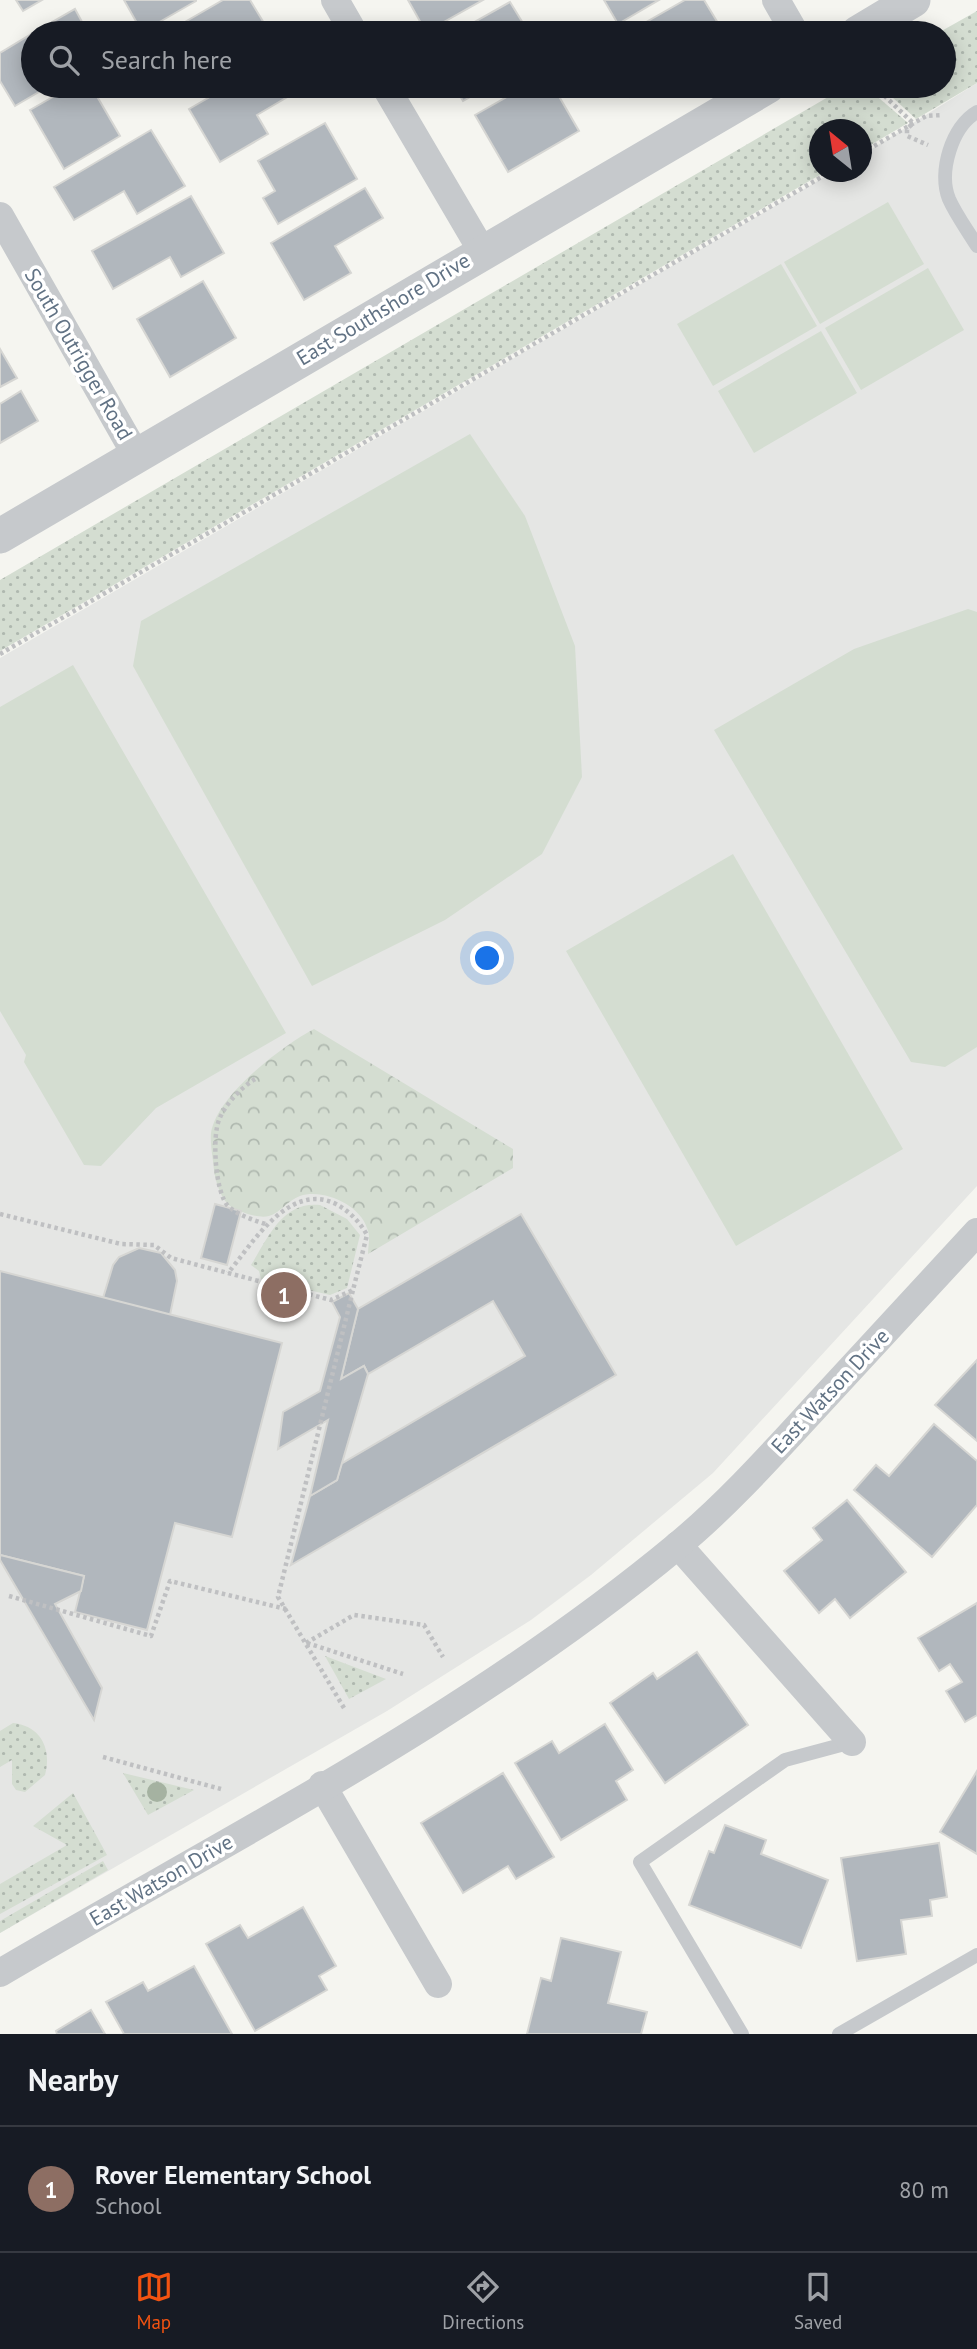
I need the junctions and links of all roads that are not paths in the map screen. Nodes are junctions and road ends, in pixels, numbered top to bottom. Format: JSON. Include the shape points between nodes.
{"nodes":[{"id":1,"x":335,"y":0,"type":"edge"},
{"id":2,"x":776,"y":0,"type":"edge"},
{"id":3,"x":913,"y":0,"type":"edge"},
{"id":4,"x":347,"y":21,"type":"edge"},
{"id":5,"x":788,"y":21,"type":"edge"},
{"id":6,"x":878,"y":21,"type":"edge"},
{"id":7,"x":392,"y":98,"type":"edge"},
{"id":8,"x":747,"y":98,"type":"edge"},
{"id":9,"x":977,"y":112,"type":"edge"},
{"id":10,"x":0,"y":216,"type":"edge"},
{"id":11,"x":977,"y":246,"type":"edge"},
{"id":12,"x":482,"y":251,"type":"junction"},
{"id":13,"x":136,"y":455,"type":"junction"},
{"id":14,"x":0,"y":536,"type":"edge"},
{"id":15,"x":977,"y":1232,"type":"edge"},
{"id":16,"x":678,"y":1545,"type":"junction"},
{"id":17,"x":852,"y":1742,"type":"joint"},
{"id":18,"x":322,"y":1785,"type":"junction"},
{"id":19,"x":977,"y":1955,"type":"edge"},
{"id":20,"x":0,"y":1973,"type":"edge"},
{"id":21,"x":438,"y":1984,"type":"dead end"},
{"id":22,"x":743,"y":2034,"type":"edge"},
{"id":23,"x":839,"y":2034,"type":"edge"}],
"edges":[{"from":1,"to":4,"type":"street"},
{"from":2,"to":5,"type":"street"},
{"from":3,"to":6,"type":"street"},
{"from":7,"to":12,"type":"street"},
{"from":8,"to":12,"type":"street","name":"East Southshore Drive"},
{"from":9,"to":11,"type":"lane","via":[[966,118],[947,153],[948,197]]},
{"from":10,"to":13,"type":"street","name":"South Outrigger Road"},
{"from":12,"to":13,"type":"street","name":"East Southshore Drive"},
{"from":13,"to":14,"type":"street","name":"East Southshore Drive"},
{"from":15,"to":16,"type":"street","name":"East Watson Drive","via":[[748,1480]]},
{"from":16,"to":17,"type":"street"},
{"from":16,"to":18,"type":"street","name":"East Watson Drive","via":[[486,1687]]},
{"from":17,"to":22,"type":"lane","via":[[785,1760],[640,1862]]},
{"from":18,"to":20,"type":"street","name":"East Watson Drive"},
{"from":18,"to":21,"type":"street"},
{"from":19,"to":23,"type":"lane"}]}
